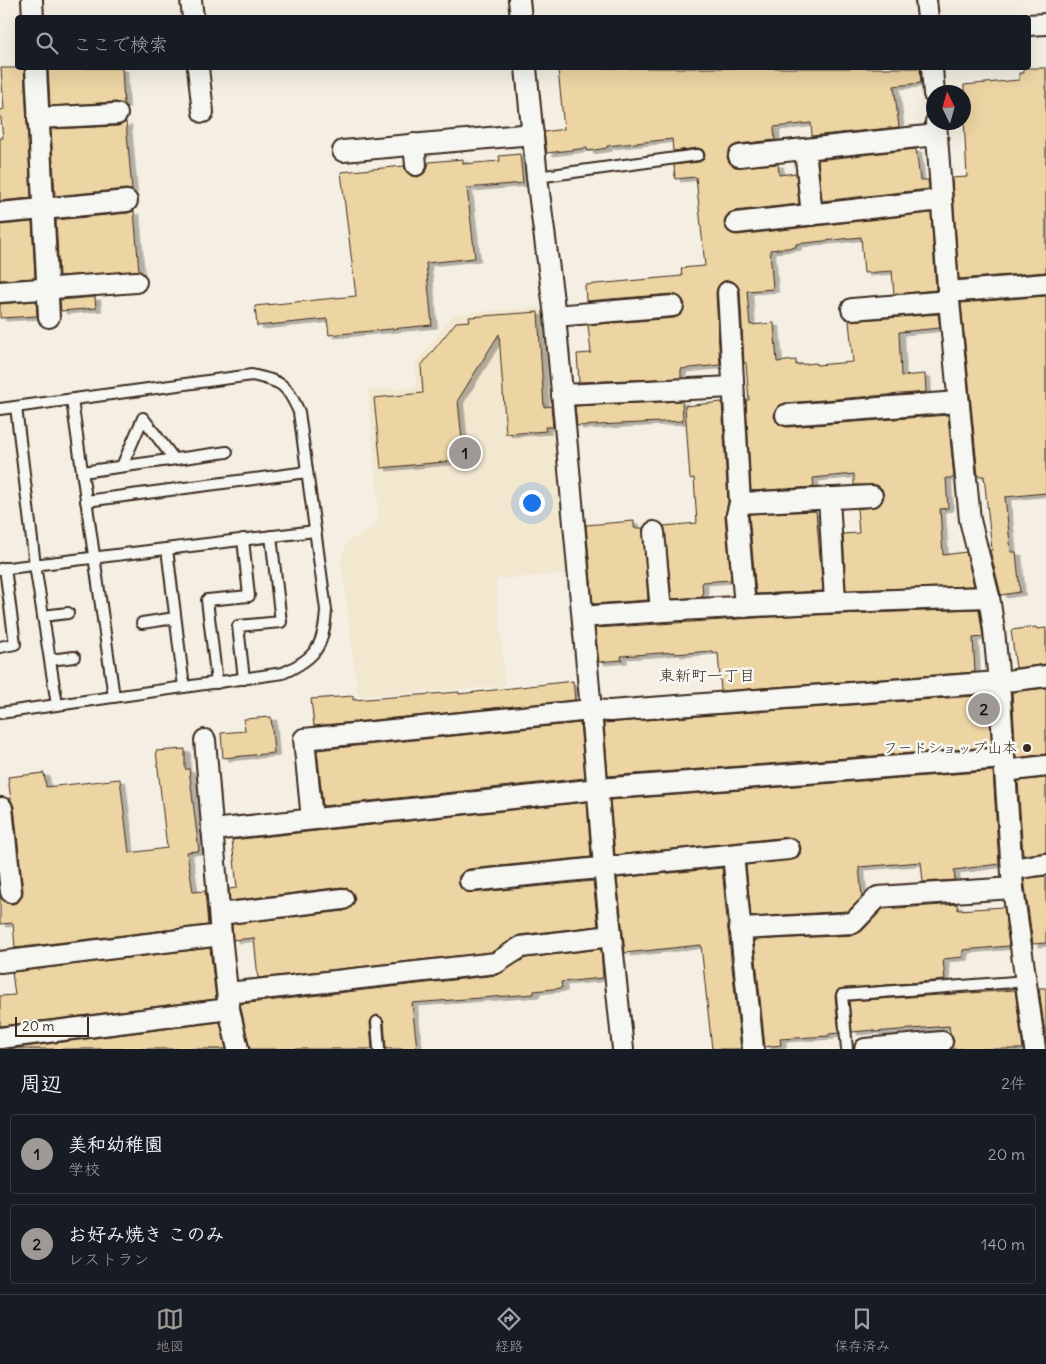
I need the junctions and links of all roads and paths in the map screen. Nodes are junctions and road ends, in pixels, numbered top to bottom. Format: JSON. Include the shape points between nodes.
{"nodes":[{"id":1,"x":32,"y":0,"type":"edge"},
{"id":2,"x":191,"y":0,"type":"edge"},
{"id":3,"x":519,"y":0,"type":"edge"},
{"id":4,"x":926,"y":0,"type":"edge"},
{"id":5,"x":33,"y":15,"type":"edge"},
{"id":6,"x":192,"y":15,"type":"edge"},
{"id":7,"x":521,"y":15,"type":"edge"},
{"id":8,"x":928,"y":15,"type":"edge"},
{"id":9,"x":1046,"y":24,"type":"edge"},
{"id":10,"x":1031,"y":25,"type":"edge"},
{"id":11,"x":36,"y":70,"type":"edge"},
{"id":12,"x":198,"y":70,"type":"edge"},
{"id":13,"x":528,"y":70,"type":"edge"},
{"id":14,"x":932,"y":70,"type":"edge"},
{"id":15,"x":933,"y":85,"type":"edge"},
{"id":16,"x":203,"y":112,"type":"dead end"},
{"id":17,"x":118,"y":114,"type":"dead end"},
{"id":18,"x":38,"y":118,"type":"junction"},
{"id":19,"x":929,"y":130,"type":"edge"},
{"id":20,"x":936,"y":130,"type":"edge"},
{"id":21,"x":533,"y":134,"type":"junction"},
{"id":22,"x":414,"y":144,"type":"junction"},
{"id":23,"x":805,"y":149,"type":"junction"},
{"id":24,"x":343,"y":151,"type":"dead end"},
{"id":25,"x":698,"y":155,"type":"dead end"},
{"id":26,"x":739,"y":156,"type":"dead end"},
{"id":27,"x":416,"y":165,"type":"dead end"},
{"id":28,"x":537,"y":177,"type":"junction"},
{"id":29,"x":941,"y":200,"type":"junction"},
{"id":30,"x":128,"y":201,"type":"dead end"},
{"id":31,"x":43,"y":209,"type":"junction"},
{"id":32,"x":0,"y":213,"type":"edge"},
{"id":33,"x":812,"y":215,"type":"junction"},
{"id":34,"x":736,"y":223,"type":"dead end"},
{"id":35,"x":136,"y":282,"type":"dead end"},
{"id":36,"x":1046,"y":284,"type":"edge"},
{"id":37,"x":48,"y":288,"type":"junction"},
{"id":38,"x":0,"y":292,"type":"edge"},
{"id":39,"x":728,"y":292,"type":"dead end"},
{"id":40,"x":948,"y":296,"type":"junction"},
{"id":41,"x":673,"y":306,"type":"dead end"},
{"id":42,"x":852,"y":309,"type":"dead end"},
{"id":43,"x":555,"y":316,"type":"junction"},
{"id":44,"x":49,"y":317,"type":"dead end"},
{"id":45,"x":733,"y":387,"type":"junction"},
{"id":46,"x":562,"y":396,"type":"junction"},
{"id":47,"x":72,"y":400,"type":"junction"},
{"id":48,"x":958,"y":402,"type":"junction"},
{"id":49,"x":16,"y":407,"type":"junction"},
{"id":50,"x":0,"y":410,"type":"edge"},
{"id":51,"x":786,"y":415,"type":"dead end"},
{"id":52,"x":227,"y":452,"type":"dead end"},
{"id":53,"x":174,"y":459,"type":"junction"},
{"id":54,"x":122,"y":466,"type":"junction"},
{"id":55,"x":82,"y":472,"type":"junction"},
{"id":56,"x":307,"y":472,"type":"junction"},
{"id":57,"x":872,"y":496,"type":"dead end"},
{"id":58,"x":829,"y":498,"type":"junction"},
{"id":59,"x":86,"y":501,"type":"junction"},
{"id":60,"x":740,"y":503,"type":"junction"},
{"id":61,"x":315,"y":531,"type":"junction"},
{"id":62,"x":654,"y":532,"type":"dead end"},
{"id":63,"x":271,"y":536,"type":"junction"},
{"id":64,"x":243,"y":540,"type":"junction"},
{"id":65,"x":167,"y":549,"type":"junction"},
{"id":66,"x":95,"y":558,"type":"junction"},
{"id":67,"x":35,"y":565,"type":"junction"},
{"id":68,"x":3,"y":569,"type":"edge"},
{"id":69,"x":989,"y":597,"type":"junction"},
{"id":70,"x":835,"y":601,"type":"junction"},
{"id":71,"x":744,"y":607,"type":"junction"},
{"id":72,"x":661,"y":611,"type":"junction"},
{"id":73,"x":68,"y":613,"type":"dead end"},
{"id":74,"x":43,"y":616,"type":"junction"},
{"id":75,"x":583,"y":617,"type":"junction"},
{"id":76,"x":175,"y":618,"type":"junction"},
{"id":77,"x":142,"y":623,"type":"dead end"},
{"id":78,"x":0,"y":647,"type":"edge"},
{"id":79,"x":74,"y":656,"type":"dead end"},
{"id":80,"x":50,"y":660,"type":"junction"},
{"id":81,"x":1046,"y":676,"type":"edge"},
{"id":82,"x":244,"y":679,"type":"junction"},
{"id":83,"x":999,"y":682,"type":"junction"},
{"id":84,"x":218,"y":683,"type":"junction"},
{"id":85,"x":184,"y":687,"type":"junction"},
{"id":86,"x":114,"y":697,"type":"junction"},
{"id":87,"x":57,"y":705,"type":"junction"},
{"id":88,"x":592,"y":710,"type":"junction"},
{"id":89,"x":0,"y":714,"type":"edge"},
{"id":90,"x":205,"y":740,"type":"dead end"},
{"id":91,"x":1005,"y":764,"type":"junction"},
{"id":92,"x":1046,"y":766,"type":"edge"},
{"id":93,"x":598,"y":790,"type":"junction"},
{"id":94,"x":2,"y":808,"type":"dead end"},
{"id":95,"x":312,"y":819,"type":"junction"},
{"id":96,"x":212,"y":830,"type":"junction"},
{"id":97,"x":789,"y":849,"type":"dead end"},
{"id":98,"x":733,"y":855,"type":"junction"},
{"id":99,"x":1046,"y":864,"type":"edge"},
{"id":100,"x":4,"y":866,"type":"edge"},
{"id":101,"x":604,"y":867,"type":"junction"},
{"id":102,"x":1012,"y":878,"type":"junction"},
{"id":103,"x":470,"y":881,"type":"dead end"},
{"id":104,"x":11,"y":892,"type":"dead end"},
{"id":105,"x":342,"y":900,"type":"dead end"},
{"id":106,"x":220,"y":914,"type":"junction"},
{"id":107,"x":740,"y":929,"type":"junction"},
{"id":108,"x":221,"y":935,"type":"junction"},
{"id":109,"x":611,"y":936,"type":"junction"},
{"id":110,"x":0,"y":962,"type":"edge"},
{"id":111,"x":1026,"y":981,"type":"junction"},
{"id":112,"x":229,"y":1001,"type":"junction"},
{"id":113,"x":377,"y":1022,"type":"dead end"},
{"id":114,"x":0,"y":1038,"type":"edge"},
{"id":115,"x":1038,"y":1038,"type":"edge"},
{"id":116,"x":942,"y":1042,"type":"dead end"},
{"id":117,"x":905,"y":1047,"type":"edge"},
{"id":118,"x":238,"y":1049,"type":"edge"},
{"id":119,"x":379,"y":1049,"type":"edge"},
{"id":120,"x":623,"y":1049,"type":"edge"},
{"id":121,"x":753,"y":1049,"type":"edge"},
{"id":122,"x":846,"y":1049,"type":"edge"},
{"id":123,"x":865,"y":1049,"type":"edge"}],
"edges":[{"from":1,"to":5,"type":"street"},
{"from":2,"to":6,"type":"street"},
{"from":3,"to":7,"type":"street"},
{"from":4,"to":8,"type":"street"},
{"from":9,"to":10,"type":"street"},
{"from":11,"to":18,"type":"street"},
{"from":12,"to":16,"type":"street"},
{"from":13,"to":21,"type":"street"},
{"from":14,"to":15,"type":"street"},
{"from":17,"to":18,"type":"street"},
{"from":18,"to":31,"type":"street"},
{"from":19,"to":23,"type":"street"},
{"from":20,"to":29,"type":"street"},
{"from":21,"to":22,"type":"street"},
{"from":21,"to":28,"type":"street"},
{"from":22,"to":24,"type":"street"},
{"from":22,"to":27,"type":"street"},
{"from":23,"to":26,"type":"street"},
{"from":23,"to":33,"type":"street"},
{"from":25,"to":28,"type":"lane"},
{"from":28,"to":43,"type":"street"},
{"from":29,"to":33,"type":"street"},
{"from":29,"to":40,"type":"street"},
{"from":30,"to":31,"type":"street"},
{"from":31,"to":32,"type":"street"},
{"from":31,"to":37,"type":"street"},
{"from":33,"to":34,"type":"street"},
{"from":35,"to":37,"type":"street"},
{"from":36,"to":40,"type":"street"},
{"from":37,"to":38,"type":"street"},
{"from":37,"to":44,"type":"street"},
{"from":39,"to":45,"type":"street"},
{"from":40,"to":42,"type":"street"},
{"from":40,"to":48,"type":"street"},
{"from":41,"to":43,"type":"street"},
{"from":43,"to":46,"type":"street"},
{"from":45,"to":46,"type":"street"},
{"from":45,"to":60,"type":"street"},
{"from":46,"to":75,"type":"street"},
{"from":47,"to":49,"type":"lane"},
{"from":47,"to":55,"type":"lane"},
{"from":47,"to":56,"type":"lane","via":[[252,375],[276,380],[290,393],[298,412]]},
{"from":48,"to":51,"type":"street"},
{"from":48,"to":69,"type":"street","via":[[970,520]]},
{"from":49,"to":50,"type":"lane"},
{"from":49,"to":67,"type":"lane"},
{"from":52,"to":53,"type":"lane"},
{"from":53,"to":54,"type":"lane"},
{"from":53,"to":54,"type":"lane","via":[[143,418]]},
{"from":54,"to":55,"type":"lane"},
{"from":55,"to":59,"type":"lane"},
{"from":56,"to":59,"type":"lane"},
{"from":56,"to":61,"type":"lane"},
{"from":57,"to":58,"type":"street"},
{"from":58,"to":60,"type":"street"},
{"from":58,"to":70,"type":"street"},
{"from":59,"to":66,"type":"lane"},
{"from":60,"to":71,"type":"street"},
{"from":61,"to":63,"type":"lane"},
{"from":61,"to":82,"type":"lane","via":[[326,610],[322,638],[315,652],[302,665],[283,673]]},
{"from":62,"to":72,"type":"street"},
{"from":63,"to":64,"type":"lane"},
{"from":63,"to":82,"type":"lane","via":[[281,622],[238,626]]},
{"from":64,"to":65,"type":"lane"},
{"from":64,"to":84,"type":"lane","via":[[249,596],[207,600]]},
{"from":65,"to":66,"type":"lane"},
{"from":65,"to":76,"type":"lane"},
{"from":66,"to":67,"type":"lane"},
{"from":66,"to":86,"type":"lane"},
{"from":67,"to":68,"type":"lane"},
{"from":67,"to":74,"type":"lane"},
{"from":68,"to":78,"type":"lane","via":[[15,644]]},
{"from":69,"to":70,"type":"street"},
{"from":69,"to":83,"type":"street"},
{"from":70,"to":71,"type":"street"},
{"from":71,"to":72,"type":"street"},
{"from":72,"to":75,"type":"street"},
{"from":73,"to":74,"type":"lane"},
{"from":74,"to":80,"type":"lane"},
{"from":75,"to":88,"type":"street"},
{"from":76,"to":77,"type":"lane"},
{"from":76,"to":85,"type":"lane"},
{"from":79,"to":80,"type":"lane"},
{"from":80,"to":87,"type":"lane"},
{"from":81,"to":83,"type":"street"},
{"from":82,"to":84,"type":"lane"},
{"from":83,"to":88,"type":"street"},
{"from":83,"to":91,"type":"street"},
{"from":84,"to":85,"type":"lane"},
{"from":85,"to":86,"type":"lane"},
{"from":86,"to":87,"type":"lane"},
{"from":87,"to":89,"type":"lane"},
{"from":88,"to":93,"type":"street"},
{"from":88,"to":95,"type":"street","via":[[304,739]]},
{"from":90,"to":96,"type":"street"},
{"from":91,"to":92,"type":"street"},
{"from":91,"to":93,"type":"street"},
{"from":91,"to":102,"type":"street"},
{"from":93,"to":95,"type":"street"},
{"from":93,"to":101,"type":"street"},
{"from":94,"to":100,"type":"street"},
{"from":95,"to":96,"type":"street"},
{"from":96,"to":106,"type":"street"},
{"from":97,"to":98,"type":"street"},
{"from":98,"to":101,"type":"street"},
{"from":98,"to":107,"type":"street"},
{"from":99,"to":102,"type":"street"},
{"from":100,"to":104,"type":"street"},
{"from":101,"to":103,"type":"street"},
{"from":101,"to":109,"type":"street"},
{"from":102,"to":107,"type":"street","via":[[878,897],[853,923]]},
{"from":102,"to":111,"type":"street"},
{"from":105,"to":106,"type":"street"},
{"from":106,"to":108,"type":"street"},
{"from":107,"to":121,"type":"street"},
{"from":108,"to":110,"type":"street"},
{"from":108,"to":112,"type":"street"},
{"from":109,"to":112,"type":"street","via":[[521,947],[496,963]]},
{"from":109,"to":120,"type":"street"},
{"from":111,"to":115,"type":"street"},
{"from":111,"to":122,"type":"lane","via":[[842,995]]},
{"from":112,"to":114,"type":"street"},
{"from":112,"to":118,"type":"street"},
{"from":113,"to":119,"type":"lane"},
{"from":116,"to":117,"type":"street"},
{"from":117,"to":123,"type":"street"}]}
